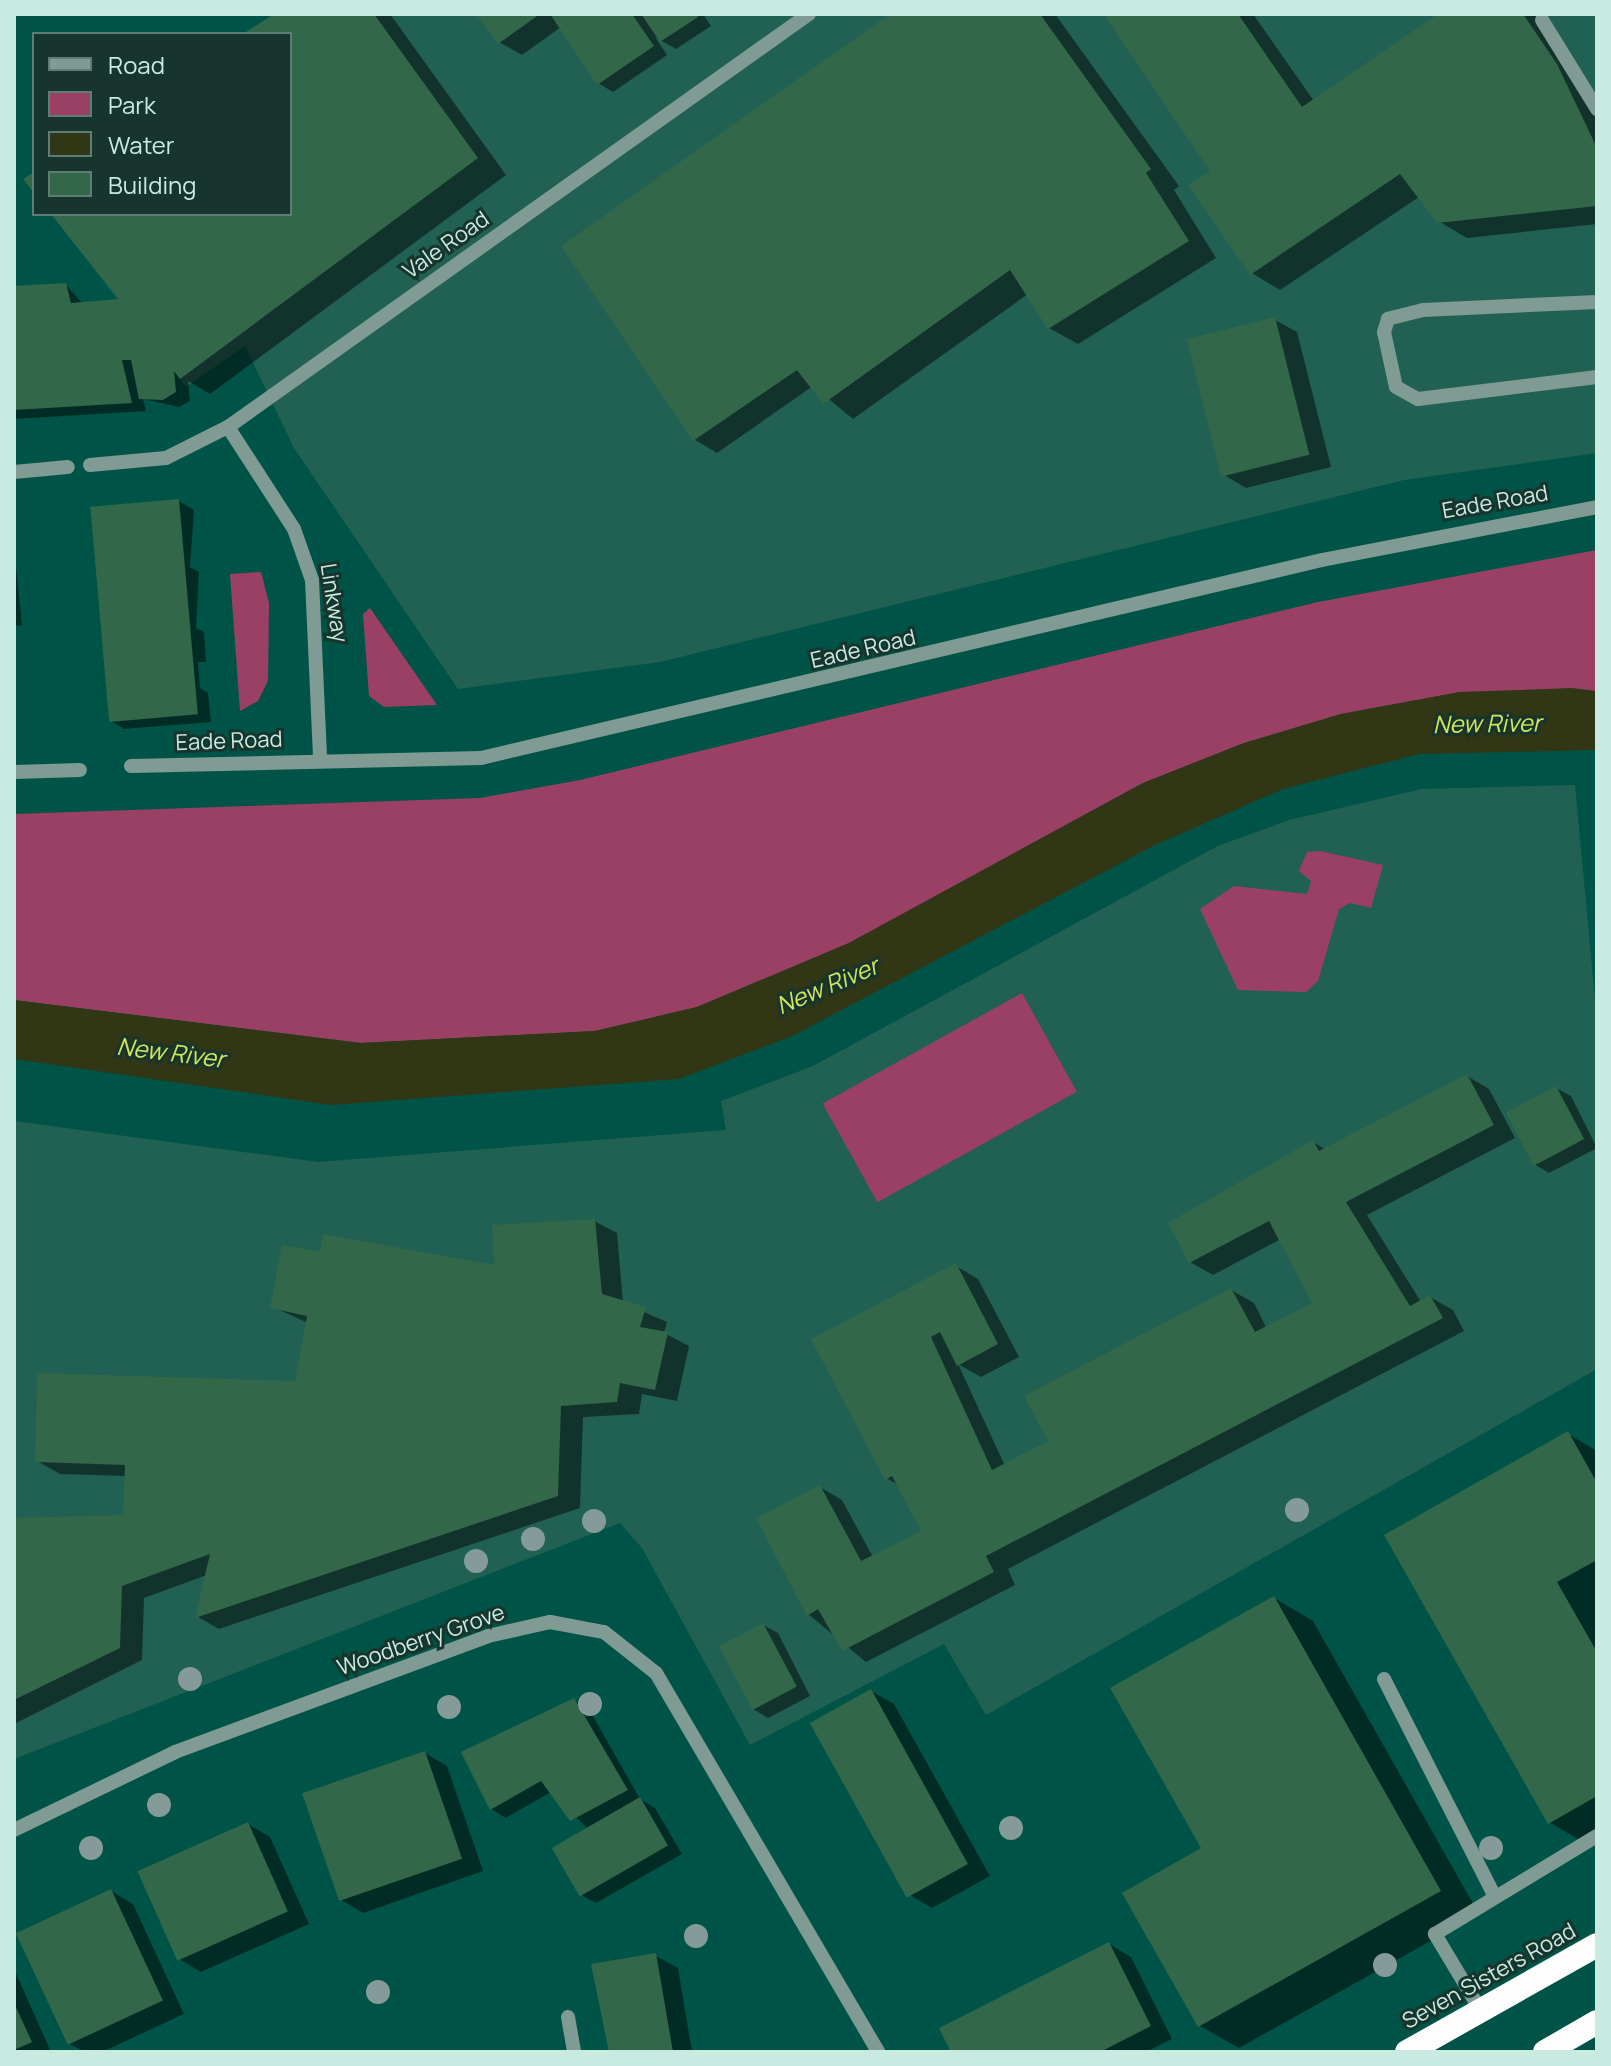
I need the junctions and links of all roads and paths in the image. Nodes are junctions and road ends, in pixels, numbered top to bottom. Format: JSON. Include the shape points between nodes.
{"nodes":[{"id":1,"x":809,"y":14,"type":"edge"},
{"id":2,"x":1542,"y":20,"type":"dead end"},
{"id":3,"x":1597,"y":109,"type":"edge"},
{"id":4,"x":1597,"y":302,"type":"edge"},
{"id":5,"x":1597,"y":377,"type":"edge"},
{"id":6,"x":228,"y":427,"type":"junction"},
{"id":7,"x":90,"y":465,"type":"dead end"},
{"id":8,"x":68,"y":467,"type":"dead end"},
{"id":9,"x":14,"y":472,"type":"edge"},
{"id":10,"x":1597,"y":507,"type":"edge"},
{"id":11,"x":320,"y":759,"type":"junction"},
{"id":12,"x":131,"y":766,"type":"dead end"},
{"id":13,"x":80,"y":770,"type":"dead end"},
{"id":14,"x":14,"y":772,"type":"edge"},
{"id":15,"x":1384,"y":1679,"type":"dead end"},
{"id":16,"x":14,"y":1830,"type":"edge"},
{"id":17,"x":1597,"y":1836,"type":"edge"},
{"id":18,"x":1494,"y":1895,"type":"junction"},
{"id":19,"x":1597,"y":1945,"type":"edge"},
{"id":20,"x":1481,"y":2011,"type":"junction"},
{"id":21,"x":568,"y":2017,"type":"dead end"},
{"id":22,"x":1597,"y":2022,"type":"edge"},
{"id":23,"x":574,"y":2052,"type":"edge"},
{"id":24,"x":878,"y":2052,"type":"edge"},
{"id":25,"x":1407,"y":2052,"type":"edge"},
{"id":26,"x":1545,"y":2052,"type":"edge"}],
"edges":[{"from":1,"to":6,"type":"street","name":"Vale Road"},
{"from":2,"to":3,"type":"street"},
{"from":4,"to":5,"type":"street","via":[[1423,310],[1388,319],[1384,332],[1396,387],[1418,399]]},
{"from":6,"to":7,"type":"street","name":"Vale Road","via":[[166,458]]},
{"from":6,"to":11,"type":"street","name":"Linkway","via":[[294,529],[312,580]]},
{"from":8,"to":9,"type":"street"},
{"from":10,"to":11,"type":"street","name":"Eade Road","via":[[1337,557],[481,758]]},
{"from":11,"to":12,"type":"street","name":"Eade Road"},
{"from":13,"to":14,"type":"street"},
{"from":15,"to":18,"type":"street"},
{"from":16,"to":24,"type":"street","name":"Woodberry Grove","via":[[175,1752],[488,1636],[550,1622],[604,1632],[656,1673]]},
{"from":17,"to":18,"type":"street"},
{"from":18,"to":20,"type":"street","via":[[1435,1934]]},
{"from":19,"to":20,"type":"highway","name":"Seven Sisters Road"},
{"from":20,"to":25,"type":"highway","name":"Seven Sisters Road"},
{"from":21,"to":23,"type":"street"},
{"from":22,"to":26,"type":"highway"}]}
